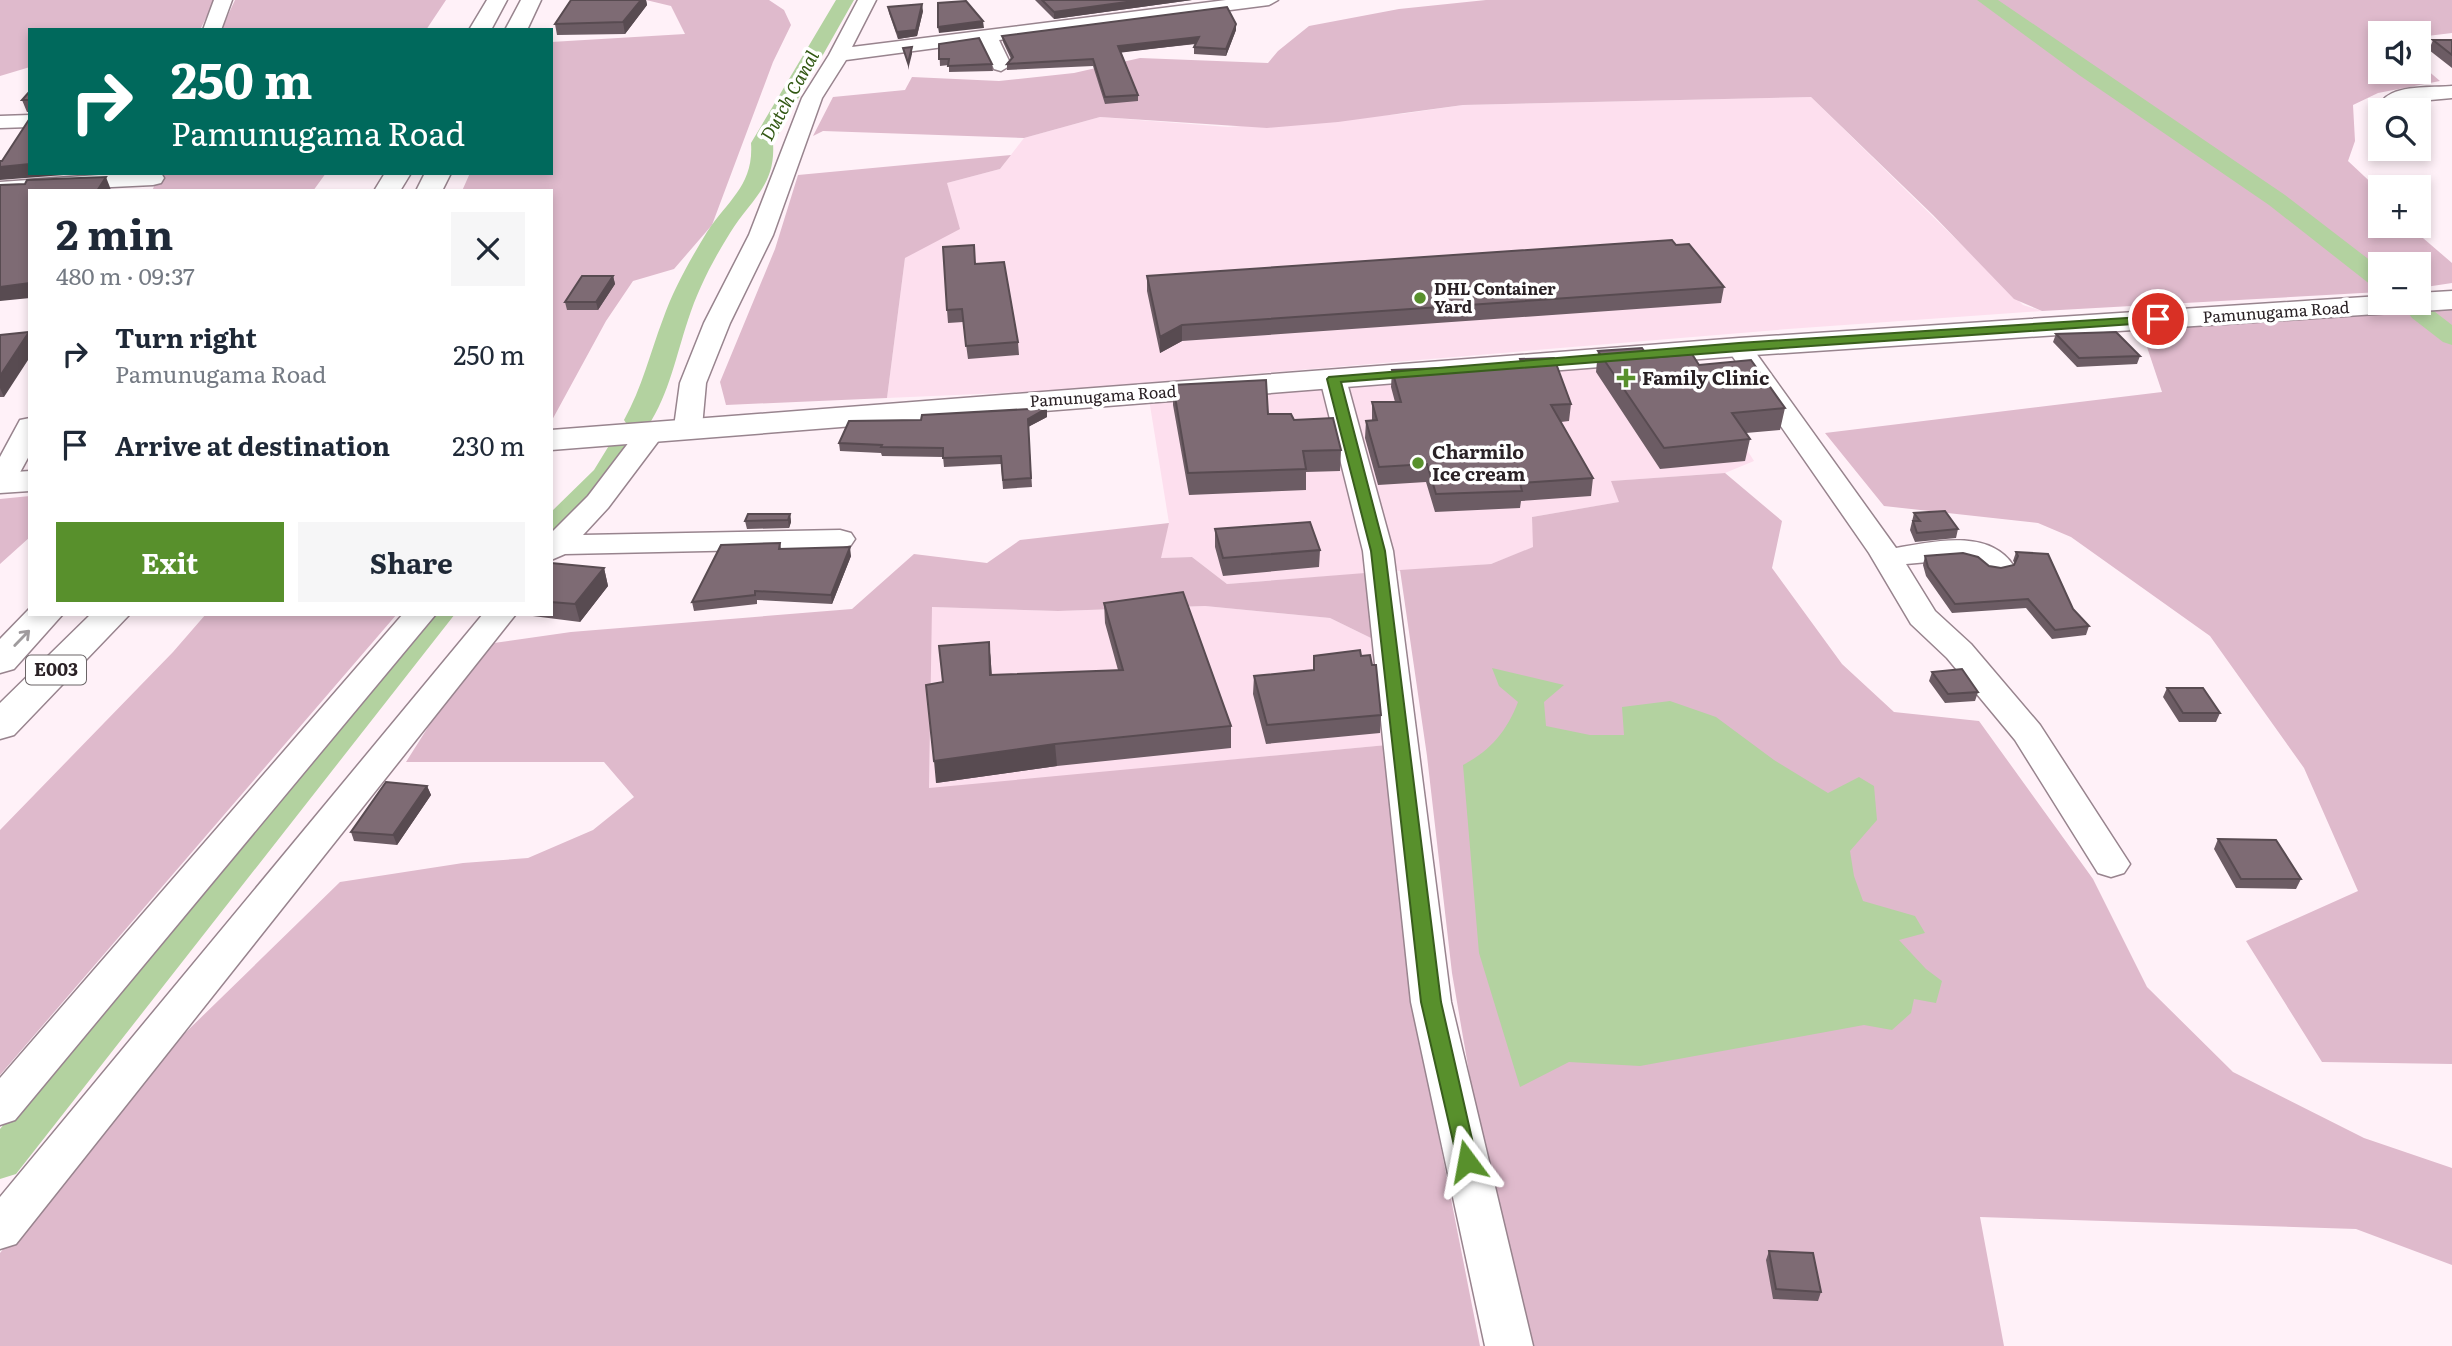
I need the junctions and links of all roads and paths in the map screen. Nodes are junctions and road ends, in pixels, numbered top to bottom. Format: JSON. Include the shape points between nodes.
{"nodes":[{"id":1,"x":223,"y":0,"type":"edge"},
{"id":2,"x":497,"y":0,"type":"edge"},
{"id":3,"x":531,"y":0,"type":"edge"},
{"id":4,"x":867,"y":0,"type":"edge"},
{"id":5,"x":1269,"y":0,"type":"edge"},
{"id":6,"x":213,"y":28,"type":"edge"},
{"id":7,"x":481,"y":28,"type":"edge"},
{"id":8,"x":517,"y":28,"type":"edge"},
{"id":9,"x":988,"y":36,"type":"junction"},
{"id":10,"x":839,"y":55,"type":"junction"},
{"id":11,"x":1001,"y":65,"type":"dead end"},
{"id":12,"x":2452,"y":92,"type":"edge"},
{"id":13,"x":2399,"y":98,"type":"edge"},
{"id":14,"x":28,"y":121,"type":"edge"},
{"id":15,"x":0,"y":122,"type":"edge"},
{"id":16,"x":152,"y":181,"type":"edge"},
{"id":17,"x":0,"y":190,"type":"edge"},
{"id":18,"x":2368,"y":306,"type":"edge"},
{"id":19,"x":1739,"y":347,"type":"junction"},
{"id":20,"x":1333,"y":379,"type":"junction"},
{"id":21,"x":688,"y":427,"type":"junction"},
{"id":22,"x":652,"y":431,"type":"junction"},
{"id":23,"x":28,"y":432,"type":"edge"},
{"id":24,"x":553,"y":441,"type":"edge"},
{"id":25,"x":10,"y":482,"type":"edge"},
{"id":26,"x":840,"y":539,"type":"dead end"},
{"id":27,"x":554,"y":548,"type":"edge"},
{"id":28,"x":1887,"y":558,"type":"junction"},
{"id":29,"x":1998,"y":565,"type":"edge"},
{"id":30,"x":43,"y":616,"type":"edge"},
{"id":31,"x":110,"y":616,"type":"edge"},
{"id":32,"x":418,"y":616,"type":"edge"},
{"id":33,"x":498,"y":616,"type":"edge"},
{"id":34,"x":0,"y":661,"type":"edge"},
{"id":35,"x":0,"y":726,"type":"edge"},
{"id":36,"x":2111,"y":864,"type":"dead end"},
{"id":37,"x":0,"y":1108,"type":"edge"},
{"id":38,"x":0,"y":1230,"type":"edge"},
{"id":39,"x":1508,"y":1346,"type":"edge"}],
"edges":[{"from":1,"to":6,"type":"street"},
{"from":2,"to":7,"type":"main road"},
{"from":3,"to":8,"type":"main road"},
{"from":4,"to":10,"type":"street"},
{"from":5,"to":9,"type":"street"},
{"from":9,"to":10,"type":"street"},
{"from":9,"to":11,"type":"street"},
{"from":10,"to":21,"type":"street","via":[[812,99],[761,235],[693,383]]},
{"from":12,"to":13,"type":"street"},
{"from":14,"to":15,"type":"street"},
{"from":16,"to":17,"type":"street"},
{"from":18,"to":19,"type":"main road","name":"Pamunugama Road"},
{"from":19,"to":20,"type":"main road","name":"Pamunugama Road"},
{"from":19,"to":28,"type":"street"},
{"from":20,"to":21,"type":"main road","name":"Pamunugama Road"},
{"from":20,"to":39,"type":"street","via":[[1378,551],[1431,1002]]},
{"from":21,"to":22,"type":"main road","name":"Pamunugama Road"},
{"from":22,"to":24,"type":"main road","name":"Pamunugama Road"},
{"from":22,"to":27,"type":"street"},
{"from":23,"to":25,"type":"street"},
{"from":26,"to":27,"type":"street"},
{"from":28,"to":29,"type":"street","via":[[1971,551],[1989,555]]},
{"from":28,"to":36,"type":"street","via":[[1922,617],[1959,651],[2028,733]]},
{"from":34,"to":30,"type":"main road","number":"E003","one_way":true},
{"from":31,"to":35,"type":"main road","number":"E003"},
{"from":32,"to":37,"type":"street"},
{"from":33,"to":38,"type":"street"}]}
